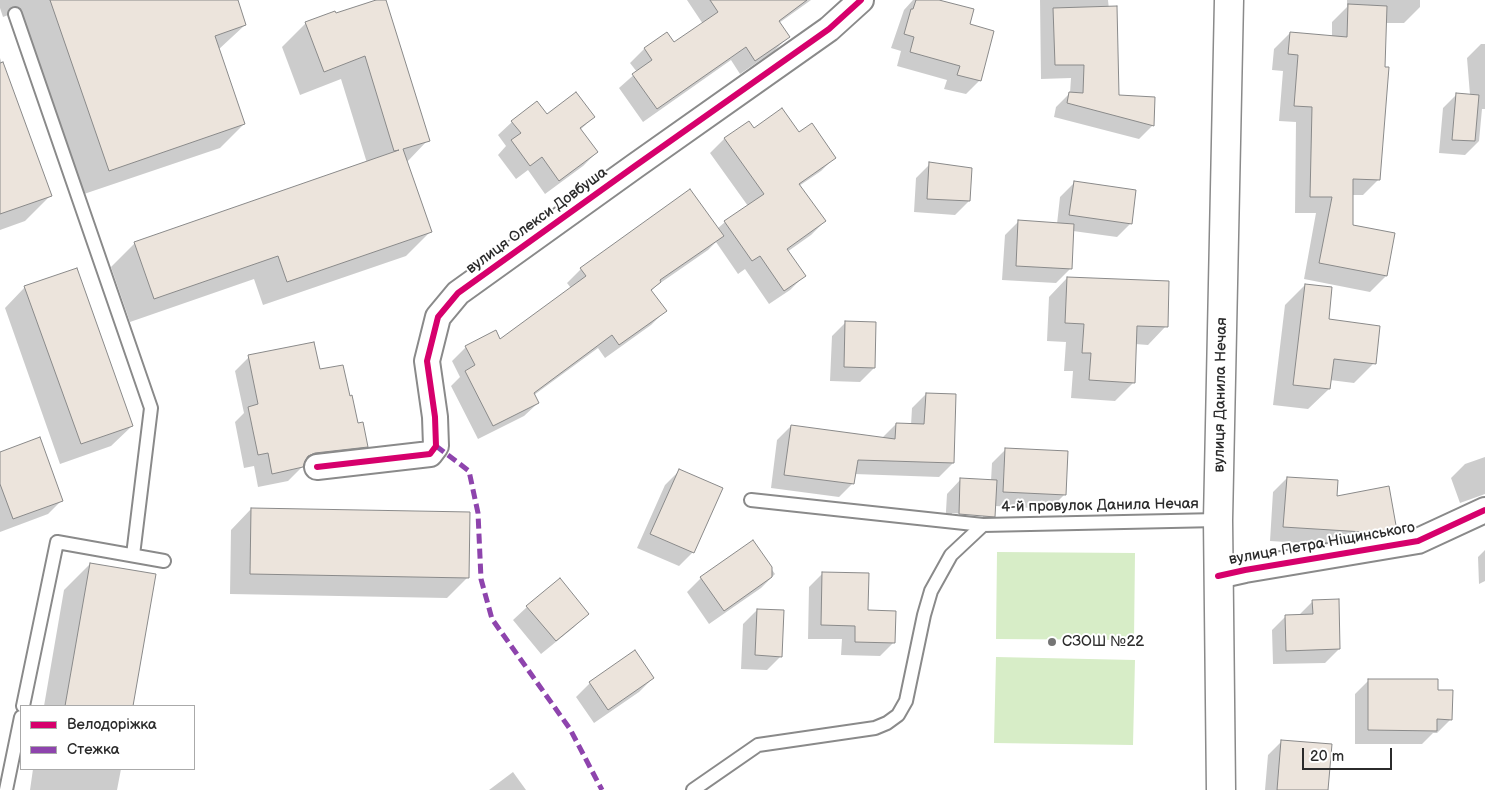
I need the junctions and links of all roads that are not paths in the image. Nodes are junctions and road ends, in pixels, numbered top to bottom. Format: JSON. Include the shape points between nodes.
{"nodes":[{"id":1,"x":861,"y":0,"type":"edge"},
{"id":2,"x":1229,"y":0,"type":"edge"},
{"id":3,"x":15,"y":14,"type":"dead end"},
{"id":4,"x":317,"y":467,"type":"dead end"},
{"id":5,"x":752,"y":500,"type":"dead end"},
{"id":6,"x":1485,"y":510,"type":"edge"},
{"id":7,"x":1218,"y":520,"type":"junction"},
{"id":8,"x":983,"y":525,"type":"junction"},
{"id":9,"x":133,"y":555,"type":"junction"},
{"id":10,"x":164,"y":561,"type":"dead end"},
{"id":11,"x":1218,"y":576,"type":"junction"},
{"id":12,"x":23,"y":705,"type":"edge"},
{"id":13,"x":20,"y":722,"type":"edge"},
{"id":14,"x":6,"y":790,"type":"edge"},
{"id":15,"x":693,"y":790,"type":"edge"},
{"id":16,"x":1221,"y":790,"type":"edge"}],
"edges":[{"from":1,"to":4,"type":"street","name":"вулиця Олекси Довбуша","via":[[829,29],[458,294],[438,317],[427,361],[436,446],[430,454]]},
{"from":2,"to":7,"type":"main road","name":"вулиця Данила Нечая"},
{"from":3,"to":9,"type":"lane","via":[[151,408]]},
{"from":5,"to":8,"type":"lane","name":"4-й провулок Данила Нечая"},
{"from":6,"to":11,"type":"street","name":"вулиця Петра Ніщинського","via":[[1418,541]]},
{"from":7,"to":8,"type":"lane","name":"4-й провулок Данила Нечая"},
{"from":7,"to":11,"type":"main road","name":"вулиця Данила Нечая"},
{"from":8,"to":15,"type":"lane","name":"4-й провулок Данила Нечая","via":[[951,555],[931,591],[906,701],[898,715],[875,728],[758,745]]},
{"from":9,"to":10,"type":"lane"},
{"from":9,"to":12,"type":"lane","via":[[57,542]]},
{"from":11,"to":16,"type":"main road","name":"вулиця Данила Нечая"},
{"from":13,"to":14,"type":"lane"}]}
